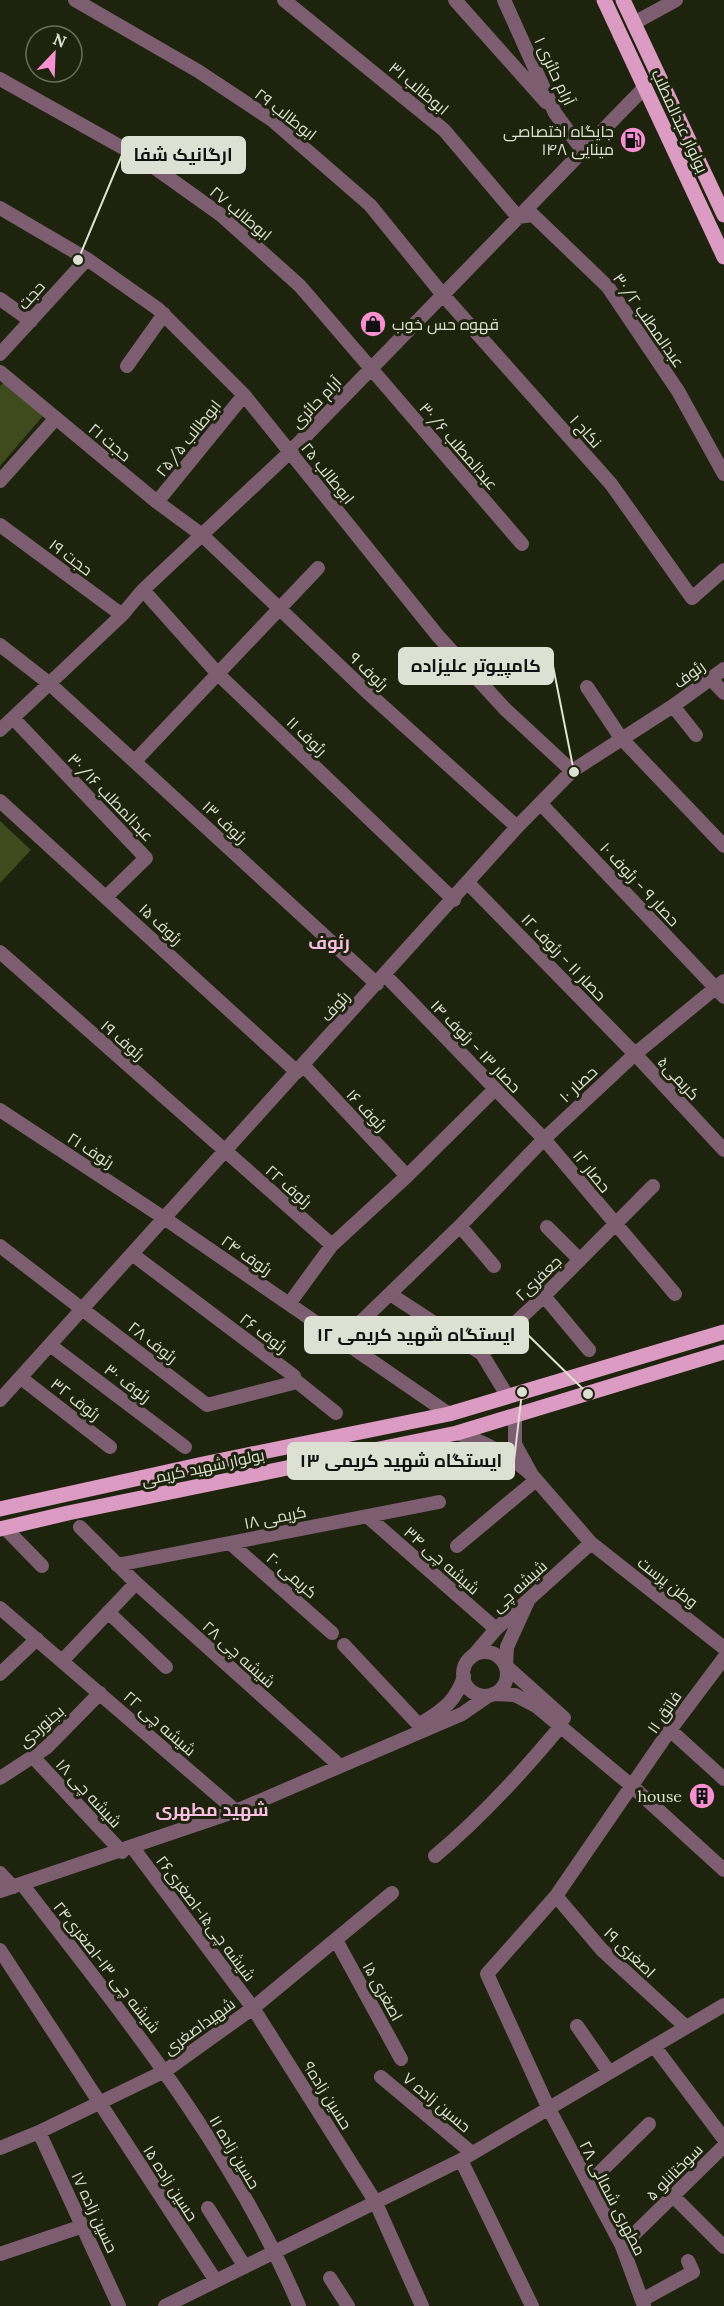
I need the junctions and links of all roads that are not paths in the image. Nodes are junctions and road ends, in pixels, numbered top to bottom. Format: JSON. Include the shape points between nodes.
{"nodes":[{"id":1,"x":75,"y":0,"type":"edge"},
{"id":2,"x":284,"y":0,"type":"edge"},
{"id":3,"x":455,"y":0,"type":"edge"},
{"id":4,"x":504,"y":0,"type":"edge"},
{"id":5,"x":604,"y":0,"type":"edge"},
{"id":6,"x":623,"y":0,"type":"edge"},
{"id":7,"x":676,"y":0,"type":"edge"},
{"id":8,"x":634,"y":22,"type":"junction"},
{"id":9,"x":0,"y":79,"type":"edge"},
{"id":10,"x":645,"y":87,"type":"junction"},
{"id":11,"x":555,"y":113,"type":"junction"},
{"id":12,"x":583,"y":151,"type":"junction"},
{"id":13,"x":0,"y":208,"type":"edge"},
{"id":14,"x":724,"y":215,"type":"edge"},
{"id":15,"x":518,"y":217,"type":"junction"},
{"id":16,"x":724,"y":257,"type":"edge"},
{"id":17,"x":87,"y":259,"type":"junction"},
{"id":18,"x":443,"y":295,"type":"junction"},
{"id":19,"x":0,"y":299,"type":"edge"},
{"id":20,"x":164,"y":314,"type":"junction"},
{"id":21,"x":31,"y":321,"type":"junction"},
{"id":22,"x":0,"y":354,"type":"edge"},
{"id":23,"x":127,"y":366,"type":"dead end"},
{"id":24,"x":371,"y":369,"type":"junction"},
{"id":25,"x":0,"y":372,"type":"edge"},
{"id":26,"x":244,"y":395,"type":"junction"},
{"id":27,"x":56,"y":418,"type":"junction"},
{"id":28,"x":290,"y":452,"type":"junction"},
{"id":29,"x":724,"y":474,"type":"edge"},
{"id":30,"x":0,"y":481,"type":"edge"},
{"id":31,"x":157,"y":502,"type":"junction"},
{"id":32,"x":0,"y":525,"type":"edge"},
{"id":33,"x":202,"y":535,"type":"junction"},
{"id":34,"x":522,"y":544,"type":"dead end"},
{"id":35,"x":318,"y":568,"type":"dead end"},
{"id":36,"x":724,"y":570,"type":"edge"},
{"id":37,"x":142,"y":590,"type":"junction"},
{"id":38,"x":281,"y":608,"type":"junction"},
{"id":39,"x":122,"y":615,"type":"junction"},
{"id":40,"x":0,"y":645,"type":"edge"},
{"id":41,"x":724,"y":669,"type":"edge"},
{"id":42,"x":219,"y":675,"type":"junction"},
{"id":43,"x":711,"y":679,"type":"junction"},
{"id":44,"x":50,"y":684,"type":"junction"},
{"id":45,"x":587,"y":687,"type":"dead end"},
{"id":46,"x":724,"y":693,"type":"edge"},
{"id":47,"x":673,"y":706,"type":"junction"},
{"id":48,"x":13,"y":718,"type":"junction"},
{"id":49,"x":0,"y":730,"type":"edge"},
{"id":50,"x":696,"y":735,"type":"dead end"},
{"id":51,"x":621,"y":738,"type":"junction"},
{"id":52,"x":135,"y":761,"type":"junction"},
{"id":53,"x":572,"y":771,"type":"junction"},
{"id":54,"x":0,"y":801,"type":"edge"},
{"id":55,"x":541,"y":804,"type":"junction"},
{"id":56,"x":517,"y":827,"type":"junction"},
{"id":57,"x":724,"y":846,"type":"edge"},
{"id":58,"x":469,"y":884,"type":"junction"},
{"id":59,"x":107,"y":897,"type":"junction"},
{"id":60,"x":454,"y":900,"type":"junction"},
{"id":61,"x":0,"y":952,"type":"edge"},
{"id":62,"x":381,"y":980,"type":"junction"},
{"id":63,"x":721,"y":989,"type":"edge"},
{"id":64,"x":635,"y":1054,"type":"junction"},
{"id":65,"x":300,"y":1069,"type":"junction"},
{"id":66,"x":495,"y":1089,"type":"junction"},
{"id":67,"x":0,"y":1110,"type":"edge"},
{"id":68,"x":544,"y":1139,"type":"junction"},
{"id":69,"x":724,"y":1150,"type":"edge"},
{"id":70,"x":225,"y":1151,"type":"junction"},
{"id":71,"x":407,"y":1176,"type":"junction"},
{"id":72,"x":653,"y":1186,"type":"dead end"},
{"id":73,"x":164,"y":1218,"type":"junction"},
{"id":74,"x":614,"y":1225,"type":"junction"},
{"id":75,"x":460,"y":1226,"type":"junction"},
{"id":76,"x":547,"y":1227,"type":"dead end"},
{"id":77,"x":332,"y":1245,"type":"junction"},
{"id":78,"x":0,"y":1246,"type":"edge"},
{"id":79,"x":132,"y":1254,"type":"junction"},
{"id":80,"x":580,"y":1260,"type":"junction"},
{"id":81,"x":494,"y":1266,"type":"dead end"},
{"id":82,"x":390,"y":1294,"type":"junction"},
{"id":83,"x":675,"y":1294,"type":"dead end"},
{"id":84,"x":544,"y":1296,"type":"junction"},
{"id":85,"x":289,"y":1304,"type":"junction"},
{"id":86,"x":83,"y":1309,"type":"junction"},
{"id":87,"x":724,"y":1332,"type":"edge"},
{"id":88,"x":342,"y":1340,"type":"junction"},
{"id":89,"x":50,"y":1345,"type":"junction"},
{"id":90,"x":589,"y":1350,"type":"dead end"},
{"id":91,"x":724,"y":1352,"type":"edge"},
{"id":92,"x":482,"y":1354,"type":"junction"},
{"id":93,"x":21,"y":1378,"type":"junction"},
{"id":94,"x":295,"y":1380,"type":"junction"},
{"id":95,"x":5,"y":1386,"type":"edge"},
{"id":96,"x":508,"y":1397,"type":"junction"},
{"id":97,"x":0,"y":1400,"type":"edge"},
{"id":98,"x":336,"y":1413,"type":"dead end"},
{"id":99,"x":449,"y":1414,"type":"junction"},
{"id":100,"x":515,"y":1416,"type":"junction"},
{"id":101,"x":457,"y":1433,"type":"junction"},
{"id":102,"x":110,"y":1447,"type":"dead end"},
{"id":103,"x":185,"y":1447,"type":"dead end"},
{"id":104,"x":534,"y":1477,"type":"junction"},
{"id":105,"x":439,"y":1502,"type":"dead end"},
{"id":106,"x":0,"y":1509,"type":"edge"},
{"id":107,"x":367,"y":1516,"type":"junction"},
{"id":108,"x":80,"y":1527,"type":"dead end"},
{"id":109,"x":2,"y":1529,"type":"edge"},
{"id":110,"x":230,"y":1543,"type":"junction"},
{"id":111,"x":591,"y":1543,"type":"junction"},
{"id":112,"x":457,"y":1546,"type":"dead end"},
{"id":113,"x":117,"y":1565,"type":"junction"},
{"id":114,"x":42,"y":1566,"type":"dead end"},
{"id":115,"x":136,"y":1583,"type":"junction"},
{"id":116,"x":528,"y":1600,"type":"junction"},
{"id":117,"x":0,"y":1608,"type":"edge"},
{"id":118,"x":108,"y":1612,"type":"junction"},
{"id":119,"x":496,"y":1629,"type":"junction"},
{"id":120,"x":332,"y":1632,"type":"dead end"},
{"id":121,"x":37,"y":1639,"type":"junction"},
{"id":122,"x":722,"y":1644,"type":"edge"},
{"id":123,"x":344,"y":1645,"type":"dead end"},
{"id":124,"x":473,"y":1656,"type":"junction"},
{"id":125,"x":724,"y":1658,"type":"edge"},
{"id":126,"x":62,"y":1661,"type":"junction"},
{"id":127,"x":166,"y":1666,"type":"dead end"},
{"id":128,"x":506,"y":1666,"type":"junction"},
{"id":129,"x":0,"y":1674,"type":"edge"},
{"id":130,"x":464,"y":1676,"type":"junction"},
{"id":131,"x":100,"y":1693,"type":"junction"},
{"id":132,"x":490,"y":1695,"type":"junction"},
{"id":133,"x":418,"y":1725,"type":"junction"},
{"id":134,"x":560,"y":1726,"type":"junction"},
{"id":135,"x":670,"y":1730,"type":"junction"},
{"id":136,"x":375,"y":1750,"type":"junction"},
{"id":137,"x":33,"y":1757,"type":"junction"},
{"id":138,"x":340,"y":1766,"type":"junction"},
{"id":139,"x":0,"y":1778,"type":"edge"},
{"id":140,"x":724,"y":1779,"type":"edge"},
{"id":141,"x":633,"y":1787,"type":"junction"},
{"id":142,"x":236,"y":1811,"type":"junction"},
{"id":143,"x":127,"y":1850,"type":"junction"},
{"id":144,"x":435,"y":1856,"type":"dead end"},
{"id":145,"x":724,"y":1870,"type":"edge"},
{"id":146,"x":0,"y":1873,"type":"edge"},
{"id":147,"x":12,"y":1888,"type":"edge"},
{"id":148,"x":392,"y":1893,"type":"dead end"},
{"id":149,"x":556,"y":1896,"type":"junction"},
{"id":150,"x":336,"y":1940,"type":"junction"},
{"id":151,"x":0,"y":1950,"type":"edge"},
{"id":152,"x":253,"y":2007,"type":"junction"},
{"id":153,"x":722,"y":2010,"type":"edge"},
{"id":154,"x":577,"y":2026,"type":"dead end"},
{"id":155,"x":686,"y":2027,"type":"junction"},
{"id":156,"x":654,"y":2046,"type":"junction"},
{"id":157,"x":401,"y":2059,"type":"dead end"},
{"id":158,"x":165,"y":2071,"type":"junction"},
{"id":159,"x":609,"y":2072,"type":"junction"},
{"id":160,"x":381,"y":2077,"type":"dead end"},
{"id":161,"x":99,"y":2103,"type":"junction"},
{"id":162,"x":548,"y":2107,"type":"junction"},
{"id":163,"x":649,"y":2124,"type":"dead end"},
{"id":164,"x":39,"y":2132,"type":"junction"},
{"id":165,"x":724,"y":2139,"type":"edge"},
{"id":166,"x":724,"y":2146,"type":"edge"},
{"id":167,"x":0,"y":2148,"type":"edge"},
{"id":168,"x":467,"y":2156,"type":"junction"},
{"id":169,"x":589,"y":2183,"type":"junction"},
{"id":170,"x":673,"y":2196,"type":"junction"},
{"id":171,"x":375,"y":2201,"type":"junction"},
{"id":172,"x":208,"y":2208,"type":"dead end"},
{"id":173,"x":83,"y":2226,"type":"junction"},
{"id":174,"x":622,"y":2246,"type":"junction"},
{"id":175,"x":724,"y":2247,"type":"edge"},
{"id":176,"x":276,"y":2251,"type":"junction"},
{"id":177,"x":0,"y":2254,"type":"edge"},
{"id":178,"x":688,"y":2261,"type":"dead end"},
{"id":179,"x":244,"y":2267,"type":"junction"},
{"id":180,"x":330,"y":2278,"type":"dead end"},
{"id":181,"x":216,"y":2281,"type":"junction"},
{"id":182,"x":643,"y":2303,"type":"edge"},
{"id":183,"x":119,"y":2306,"type":"edge"},
{"id":184,"x":165,"y":2306,"type":"edge"},
{"id":185,"x":299,"y":2306,"type":"edge"},
{"id":186,"x":348,"y":2306,"type":"edge"},
{"id":187,"x":422,"y":2306,"type":"edge"},
{"id":188,"x":532,"y":2306,"type":"edge"}],
"edges":[{"from":1,"to":18,"type":"street","name":"ابوطالب ۲۹","via":[[198,70],[272,120],[370,205]]},
{"from":2,"to":15,"type":"street","name":"ابوطالب ۳۱","via":[[444,130]]},
{"from":3,"to":11,"type":"street"},
{"from":4,"to":11,"type":"street","name":"آرام حائری ۱"},
{"from":5,"to":10,"type":"main road","name":"بولوار عبدالمطلب"},
{"from":6,"to":8,"type":"main road","name":"بولوار عبدالمطلب"},
{"from":7,"to":8,"type":"street"},
{"from":8,"to":14,"type":"main road","name":"بولوار عبدالمطلب"},
{"from":9,"to":24,"type":"street","name":"ابوطالب ۲۷","via":[[141,158],[221,215],[300,286]]},
{"from":10,"to":12,"type":"street","name":"آرام حائری"},
{"from":10,"to":16,"type":"main road","name":"بولوار عبدالمطلب"},
{"from":11,"to":12,"type":"street","name":"آرام حائری ۱"},
{"from":12,"to":15,"type":"street","name":"آرام حائری"},
{"from":13,"to":17,"type":"street","name":"ابوطالب ۲۵"},
{"from":15,"to":18,"type":"street","name":"آرام حائری"},
{"from":15,"to":29,"type":"street","name":"عبدالمطلب ۳۰/۲","via":[[533,215],[608,287],[678,391]]},
{"from":17,"to":20,"type":"street","name":"ابوطالب ۲۵"},
{"from":17,"to":21,"type":"street","name":"حجت"},
{"from":18,"to":24,"type":"street","name":"آرام حائری"},
{"from":18,"to":36,"type":"street","name":"نکاح ۱","via":[[611,484],[693,598]]},
{"from":19,"to":21,"type":"street"},
{"from":20,"to":23,"type":"street"},
{"from":20,"to":26,"type":"street","name":"ابوطالب ۲۵"},
{"from":21,"to":22,"type":"street","name":"حجت"},
{"from":24,"to":28,"type":"street","name":"آرام حائری"},
{"from":24,"to":34,"type":"street","name":"عبدالمطلب ۳۰/۶"},
{"from":25,"to":27,"type":"street","name":"حجت ۲۱"},
{"from":26,"to":28,"type":"street","name":"ابوطالب ۲۵"},
{"from":26,"to":31,"type":"street","name":"ابوطالب ۲۵/۵"},
{"from":27,"to":30,"type":"street"},
{"from":27,"to":31,"type":"street","name":"حجت ۲۱"},
{"from":28,"to":33,"type":"street","name":"آرام حائری"},
{"from":28,"to":53,"type":"street","name":"ابوطالب ۲۵","via":[[438,636],[505,709]]},
{"from":31,"to":33,"type":"street","name":"حجت ۲۱"},
{"from":32,"to":39,"type":"street","name":"حجت ۱۹"},
{"from":33,"to":37,"type":"street","name":"آرام حائری"},
{"from":33,"to":38,"type":"street","name":"رئوف ۹"},
{"from":35,"to":38,"type":"street"},
{"from":37,"to":39,"type":"street","name":"آرام حائری"},
{"from":37,"to":42,"type":"street","name":"رئوف ۱۱"},
{"from":38,"to":42,"type":"street"},
{"from":38,"to":56,"type":"street","name":"رئوف ۹","via":[[366,692]]},
{"from":39,"to":44,"type":"street","name":"آرام حائری"},
{"from":40,"to":44,"type":"street","name":"رئوف ۱۳"},
{"from":41,"to":43,"type":"street","name":"رئوف"},
{"from":42,"to":52,"type":"street"},
{"from":42,"to":60,"type":"street","name":"رئوف ۱۱"},
{"from":43,"to":46,"type":"street"},
{"from":43,"to":47,"type":"street","name":"رئوف"},
{"from":44,"to":48,"type":"street","name":"آرام حائری"},
{"from":44,"to":52,"type":"street","name":"رئوف ۱۳"},
{"from":45,"to":51,"type":"street"},
{"from":47,"to":50,"type":"street"},
{"from":47,"to":51,"type":"street","name":"رئوف"},
{"from":48,"to":49,"type":"street","name":"آرام حائری"},
{"from":48,"to":59,"type":"street","name":"عبدالمطلب ۳۰/۱۶","via":[[146,858]]},
{"from":51,"to":53,"type":"street","name":"رئوف"},
{"from":51,"to":57,"type":"street"},
{"from":52,"to":62,"type":"street","name":"رئوف ۱۳"},
{"from":53,"to":55,"type":"street","name":"رئوف"},
{"from":54,"to":59,"type":"street","name":"رئوف ۱۵"},
{"from":55,"to":56,"type":"street","name":"رئوف"},
{"from":55,"to":63,"type":"street","name":"حصار ۹ - رئوف ۱۰"},
{"from":56,"to":58,"type":"street","name":"رئوف"},
{"from":58,"to":60,"type":"street","name":"رئوف"},
{"from":58,"to":64,"type":"street","name":"حصار ۱۱ - رئوف ۱۲"},
{"from":59,"to":65,"type":"street","name":"رئوف ۱۵"},
{"from":60,"to":62,"type":"street","name":"رئوف"},
{"from":61,"to":70,"type":"street","name":"رئوف ۱۹"},
{"from":62,"to":65,"type":"street","name":"رئوف"},
{"from":62,"to":66,"type":"street","name":"حصار ۱۳ - رئوف ۱۴"},
{"from":63,"to":64,"type":"street","name":"حصار ۱۰"},
{"from":64,"to":68,"type":"street","name":"حصار ۱۰"},
{"from":64,"to":69,"type":"street","name":"کریمی۵"},
{"from":65,"to":70,"type":"street","name":"رئوف"},
{"from":65,"to":71,"type":"street","name":"رئوف ۱۶"},
{"from":66,"to":68,"type":"street","name":"حصار ۱۳ - رئوف ۱۴"},
{"from":66,"to":71,"type":"street"},
{"from":67,"to":73,"type":"street","name":"رئوف ۲۱"},
{"from":68,"to":74,"type":"street","name":"حصار ۱۲"},
{"from":68,"to":75,"type":"street","name":"حصار ۱۰"},
{"from":70,"to":73,"type":"street","name":"رئوف"},
{"from":70,"to":77,"type":"street","name":"رئوف ۲۲"},
{"from":71,"to":77,"type":"street"},
{"from":72,"to":74,"type":"street","name":"جعفری۲"},
{"from":73,"to":79,"type":"street","name":"رئوف"},
{"from":73,"to":85,"type":"street","name":"رئوف ۲۴"},
{"from":74,"to":80,"type":"street","name":"جعفری۲"},
{"from":74,"to":83,"type":"street","name":"حصار ۱۲"},
{"from":75,"to":81,"type":"street"},
{"from":75,"to":82,"type":"street","name":"حصار ۱۰"},
{"from":76,"to":80,"type":"street"},
{"from":77,"to":85,"type":"street"},
{"from":78,"to":86,"type":"street","name":"رئوف ۲۸"},
{"from":79,"to":86,"type":"street","name":"رئوف"},
{"from":79,"to":94,"type":"street","name":"رئوف ۲۶"},
{"from":80,"to":84,"type":"street","name":"جعفری۲"},
{"from":82,"to":88,"type":"street","name":"حصار ۱۰"},
{"from":82,"to":92,"type":"street"},
{"from":84,"to":90,"type":"street"},
{"from":84,"to":92,"type":"street","name":"جعفری۲"},
{"from":85,"to":88,"type":"street","name":"رئوف ۲۴"},
{"from":86,"to":89,"type":"street","name":"رئوف"},
{"from":86,"to":94,"type":"street","name":"رئوف ۲۸","via":[[212,1405]]},
{"from":87,"to":96,"type":"main road","name":"بولوار شهید کریمی"},
{"from":88,"to":99,"type":"street","name":"رئوف ۲۴"},
{"from":89,"to":93,"type":"street","name":"رئوف"},
{"from":89,"to":103,"type":"street","name":"رئوف ۳۰"},
{"from":91,"to":100,"type":"main road","name":"بولوار شهید کریمی"},
{"from":92,"to":96,"type":"street"},
{"from":93,"to":95,"type":"street","name":"رئوف"},
{"from":93,"to":102,"type":"street","name":"رئوف ۳۲"},
{"from":94,"to":98,"type":"street","name":"رئوف ۲۶"},
{"from":95,"to":97,"type":"street","name":"رئوف"},
{"from":96,"to":99,"type":"main road","name":"بولوار شهید کریمی"},
{"from":99,"to":106,"type":"main road","name":"بولوار شهید کریمی"},
{"from":100,"to":101,"type":"main road","name":"بولوار شهید کریمی"},
{"from":100,"to":104,"type":"street","via":[[515,1444]]},
{"from":101,"to":104,"type":"street","via":[[510,1456]]},
{"from":101,"to":109,"type":"main road","name":"بولوار شهید کریمی"},
{"from":104,"to":111,"type":"street","name":"وطن پرست"},
{"from":104,"to":112,"type":"street"},
{"from":105,"to":107,"type":"street","name":"کریمی ۱۸"},
{"from":107,"to":110,"type":"street","name":"کریمی ۱۸"},
{"from":107,"to":119,"type":"street","name":"شیشه چی ۳۴"},
{"from":108,"to":113,"type":"street","name":"شیشه چی ۲۸"},
{"from":109,"to":114,"type":"street"},
{"from":110,"to":113,"type":"street","name":"کریمی ۱۸"},
{"from":110,"to":120,"type":"street","name":"کریمی ۲۰"},
{"from":111,"to":116,"type":"street","name":"شیشه چی"},
{"from":111,"to":122,"type":"street","name":"وطن پرست"},
{"from":113,"to":115,"type":"street","name":"شیشه چی ۲۸"},
{"from":115,"to":118,"type":"street"},
{"from":115,"to":138,"type":"street","name":"شیشه چی ۲۸"},
{"from":116,"to":119,"type":"street","name":"شیشه چی"},
{"from":116,"to":128,"type":"street","via":[[507,1647]]},
{"from":117,"to":121,"type":"street","name":"شیشه چی ۲۲"},
{"from":118,"to":126,"type":"street"},
{"from":118,"to":127,"type":"street"},
{"from":119,"to":124,"type":"street","name":"شیشه چی"},
{"from":121,"to":126,"type":"street","name":"شیشه چی ۲۲"},
{"from":121,"to":129,"type":"street"},
{"from":123,"to":133,"type":"street"},
{"from":124,"to":128,"type":"street","via":[[489,1653]]},
{"from":124,"to":130,"type":"street"},
{"from":125,"to":135,"type":"street","name":"فاتق ۱۱"},
{"from":126,"to":131,"type":"street","name":"شیشه چی ۲۲"},
{"from":128,"to":132,"type":"street","via":[[506,1683]]},
{"from":128,"to":141,"type":"street"},
{"from":130,"to":132,"type":"street","via":[[472,1691]]},
{"from":130,"to":133,"type":"street","via":[[448,1706]]},
{"from":131,"to":137,"type":"street","name":"بجنوردی"},
{"from":131,"to":142,"type":"street","name":"شیشه چی ۲۲"},
{"from":132,"to":134,"type":"street","via":[[525,1698]]},
{"from":132,"to":136,"type":"street","via":[[462,1714]]},
{"from":133,"to":136,"type":"street"},
{"from":134,"to":141,"type":"street"},
{"from":134,"to":144,"type":"street","via":[[511,1786]]},
{"from":135,"to":140,"type":"street"},
{"from":135,"to":141,"type":"street","name":"فاتق ۱۱"},
{"from":136,"to":138,"type":"street"},
{"from":137,"to":139,"type":"street","name":"بجنوردی"},
{"from":137,"to":143,"type":"street","name":"شیشه چی ۱۸"},
{"from":138,"to":142,"type":"street"},
{"from":141,"to":145,"type":"street"},
{"from":141,"to":149,"type":"street"},
{"from":142,"to":143,"type":"street"},
{"from":143,"to":147,"type":"street"},
{"from":143,"to":152,"type":"street","name":"شیشه چی۱۵-اصغری۲۶"},
{"from":146,"to":147,"type":"street","name":"شیشه چی ۱۳-اصغری۲۴"},
{"from":147,"to":158,"type":"street","name":"شیشه چی ۱۳-اصغری۲۴"},
{"from":148,"to":150,"type":"street","name":"شهیداصغری"},
{"from":149,"to":155,"type":"street","name":"اصغری ۱۹","via":[[602,1950]]},
{"from":149,"to":162,"type":"street","name":"مطهری شمالی ۲۸","via":[[487,1974]]},
{"from":150,"to":152,"type":"street","name":"شهیداصغری"},
{"from":150,"to":157,"type":"street","name":"اصغری ۱۵"},
{"from":151,"to":161,"type":"street","name":"حسین زاده ۱۵"},
{"from":152,"to":158,"type":"street","name":"شهیداصغری"},
{"from":152,"to":171,"type":"street","name":"حسین زاده۹"},
{"from":153,"to":155,"type":"street"},
{"from":154,"to":159,"type":"street"},
{"from":155,"to":156,"type":"street"},
{"from":156,"to":159,"type":"street"},
{"from":156,"to":165,"type":"street"},
{"from":158,"to":161,"type":"street","name":"شهیداصغری"},
{"from":158,"to":176,"type":"street","name":"حسین زاده ۱۱"},
{"from":159,"to":162,"type":"street"},
{"from":160,"to":168,"type":"street","name":"حسین زاده ۷"},
{"from":161,"to":164,"type":"street","name":"شهیداصغری"},
{"from":161,"to":181,"type":"street","name":"حسین زاده ۱۵"},
{"from":162,"to":168,"type":"street"},
{"from":162,"to":169,"type":"street","name":"مطهری شمالی ۲۸"},
{"from":163,"to":169,"type":"street"},
{"from":164,"to":167,"type":"street","name":"شهیداصغری"},
{"from":164,"to":173,"type":"street","name":"حسین زاده ۱۷"},
{"from":166,"to":170,"type":"street","name":"سوختانلو ۵"},
{"from":168,"to":171,"type":"street"},
{"from":168,"to":188,"type":"street"},
{"from":169,"to":174,"type":"street","name":"مطهری شمالی ۲۸"},
{"from":170,"to":174,"type":"street","name":"سوختانلو ۵"},
{"from":170,"to":175,"type":"street"},
{"from":171,"to":176,"type":"street"},
{"from":171,"to":187,"type":"street","name":"حسین زاده۹"},
{"from":172,"to":179,"type":"street"},
{"from":173,"to":177,"type":"street"},
{"from":173,"to":183,"type":"street","name":"حسین زاده ۱۷"},
{"from":174,"to":182,"type":"street","name":"مطهری شمالی ۲۸"},
{"from":176,"to":179,"type":"street"},
{"from":176,"to":185,"type":"street","name":"حسین زاده ۱۱"},
{"from":178,"to":182,"type":"street","via":[[693,2272]]},
{"from":179,"to":181,"type":"street"},
{"from":180,"to":186,"type":"street"},
{"from":181,"to":184,"type":"street"}]}
